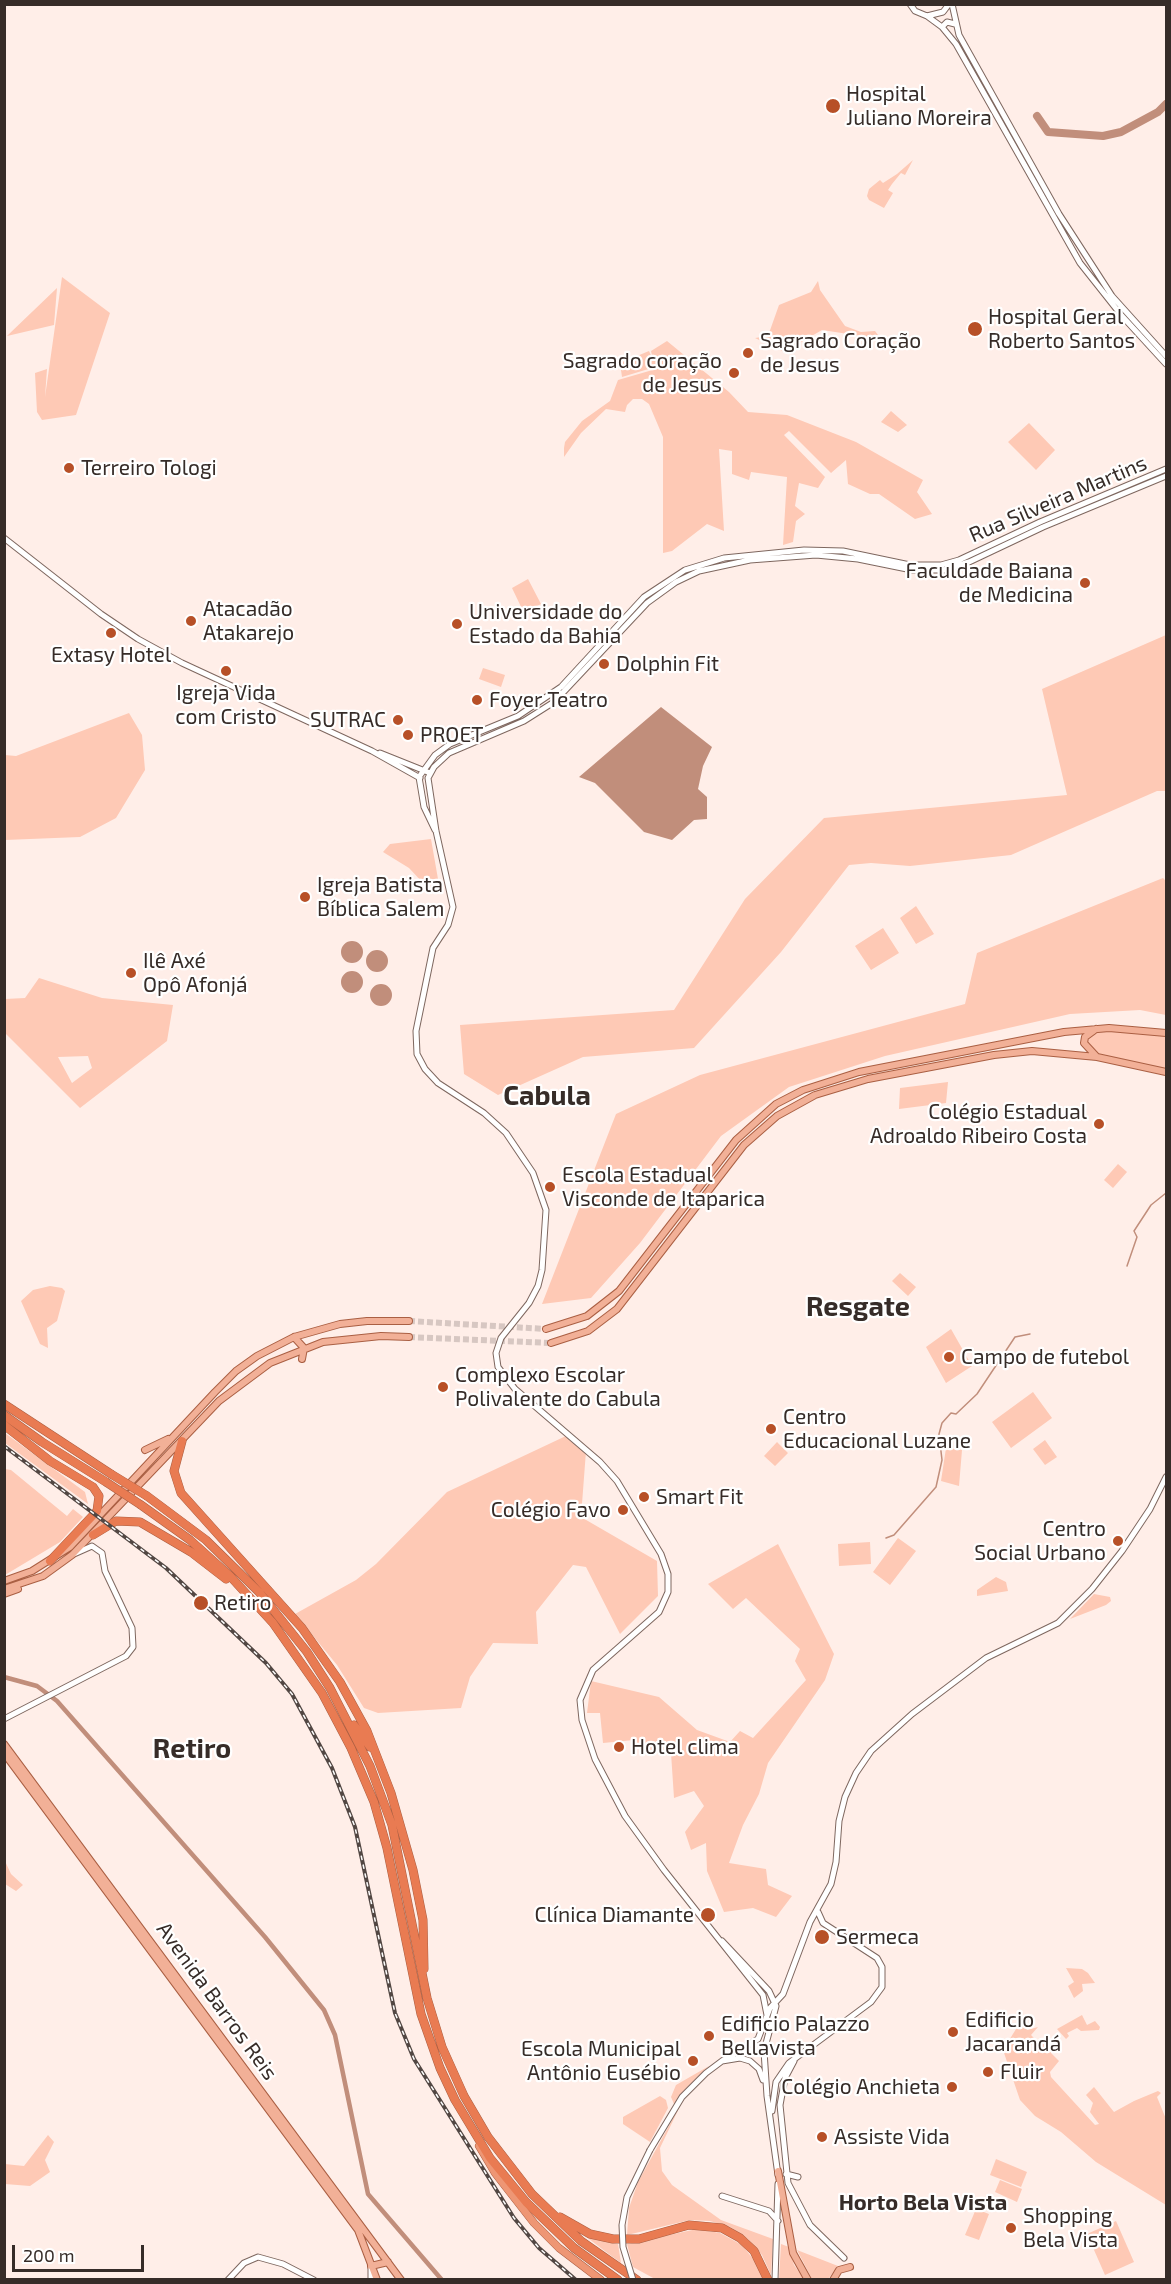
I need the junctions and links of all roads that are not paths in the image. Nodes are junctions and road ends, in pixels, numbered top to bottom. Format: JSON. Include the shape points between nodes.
{"nodes":[{"id":1,"x":910,"y":4,"type":"edge"},
{"id":2,"x":951,"y":4,"type":"edge"},
{"id":3,"x":927,"y":16,"type":"junction"},
{"id":4,"x":955,"y":24,"type":"junction"},
{"id":5,"x":942,"y":27,"type":"junction"},
{"id":6,"x":1167,"y":356,"type":"edge"},
{"id":7,"x":1167,"y":364,"type":"edge"},
{"id":8,"x":1167,"y":469,"type":"edge"},
{"id":9,"x":1167,"y":476,"type":"edge"},
{"id":10,"x":4,"y":538,"type":"edge"},
{"id":11,"x":546,"y":697,"type":"junction"},
{"id":12,"x":524,"y":721,"type":"junction"},
{"id":13,"x":489,"y":728,"type":"junction"},
{"id":14,"x":492,"y":735,"type":"junction"},
{"id":15,"x":372,"y":751,"type":"junction"},
{"id":16,"x":422,"y":770,"type":"junction"},
{"id":17,"x":429,"y":773,"type":"junction"},
{"id":18,"x":419,"y":777,"type":"junction"},
{"id":19,"x":427,"y":780,"type":"junction"},
{"id":20,"x":436,"y":831,"type":"junction"},
{"id":21,"x":1097,"y":1029,"type":"junction"},
{"id":22,"x":1167,"y":1033,"type":"edge"},
{"id":23,"x":1097,"y":1056,"type":"junction"},
{"id":24,"x":1167,"y":1072,"type":"edge"},
{"id":25,"x":409,"y":1321,"type":"tunnel mouth"},
{"id":26,"x":546,"y":1329,"type":"tunnel mouth"},
{"id":27,"x":294,"y":1337,"type":"junction"},
{"id":28,"x":409,"y":1337,"type":"tunnel mouth"},
{"id":29,"x":550,"y":1343,"type":"tunnel mouth"},
{"id":30,"x":304,"y":1348,"type":"junction"},
{"id":31,"x":303,"y":1359,"type":"dead end"},
{"id":32,"x":4,"y":1404,"type":"edge"},
{"id":33,"x":4,"y":1415,"type":"edge"},
{"id":34,"x":4,"y":1425,"type":"edge"},
{"id":35,"x":176,"y":1434,"type":"junction"},
{"id":36,"x":182,"y":1441,"type":"junction"},
{"id":37,"x":145,"y":1450,"type":"dead end"},
{"id":38,"x":1167,"y":1477,"type":"edge"},
{"id":39,"x":93,"y":1535,"type":"junction"},
{"id":40,"x":72,"y":1555,"type":"junction"},
{"id":41,"x":50,"y":1561,"type":"junction"},
{"id":42,"x":43,"y":1576,"type":"junction"},
{"id":43,"x":4,"y":1581,"type":"edge"},
{"id":44,"x":4,"y":1589,"type":"edge"},
{"id":45,"x":4,"y":1594,"type":"edge"},
{"id":46,"x":252,"y":1599,"type":"junction"},
{"id":47,"x":342,"y":1709,"type":"junction"},
{"id":48,"x":4,"y":1719,"type":"edge"},
{"id":49,"x":4,"y":1744,"type":"edge"},
{"id":50,"x":4,"y":1753,"type":"edge"},
{"id":51,"x":380,"y":1763,"type":"junction"},
{"id":52,"x":818,"y":1911,"type":"junction"},
{"id":53,"x":823,"y":1923,"type":"junction"},
{"id":54,"x":809,"y":1928,"type":"junction"},
{"id":55,"x":721,"y":1940,"type":"junction"},
{"id":56,"x":788,"y":1983,"type":"junction"},
{"id":57,"x":424,"y":1986,"type":"junction"},
{"id":58,"x":769,"y":1991,"type":"junction"},
{"id":59,"x":775,"y":2003,"type":"junction"},
{"id":60,"x":767,"y":2015,"type":"junction"},
{"id":61,"x":798,"y":2055,"type":"junction"},
{"id":62,"x":722,"y":2061,"type":"junction"},
{"id":63,"x":767,"y":2096,"type":"junction"},
{"id":64,"x":467,"y":2121,"type":"junction"},
{"id":65,"x":772,"y":2125,"type":"junction"},
{"id":66,"x":774,"y":2141,"type":"junction"},
{"id":67,"x":784,"y":2154,"type":"junction"},
{"id":68,"x":778,"y":2171,"type":"junction"},
{"id":69,"x":786,"y":2174,"type":"junction"},
{"id":70,"x":798,"y":2176,"type":"dead end"},
{"id":71,"x":722,"y":2196,"type":"dead end"},
{"id":72,"x":544,"y":2206,"type":"junction"},
{"id":73,"x":779,"y":2224,"type":"junction"},
{"id":74,"x":844,"y":2258,"type":"dead end"},
{"id":75,"x":388,"y":2262,"type":"junction"},
{"id":76,"x":372,"y":2266,"type":"junction"},
{"id":77,"x":850,"y":2267,"type":"dead end"},
{"id":78,"x":228,"y":2280,"type":"edge"},
{"id":79,"x":314,"y":2280,"type":"edge"},
{"id":80,"x":371,"y":2280,"type":"edge"},
{"id":81,"x":377,"y":2280,"type":"edge"},
{"id":82,"x":401,"y":2280,"type":"edge"},
{"id":83,"x":601,"y":2280,"type":"edge"},
{"id":84,"x":618,"y":2280,"type":"edge"},
{"id":85,"x":635,"y":2280,"type":"edge"},
{"id":86,"x":768,"y":2280,"type":"edge"},
{"id":87,"x":775,"y":2280,"type":"edge"},
{"id":88,"x":808,"y":2280,"type":"edge"},
{"id":89,"x":833,"y":2280,"type":"edge"}],
"edges":[{"from":1,"to":3,"type":"main road"},
{"from":2,"to":3,"type":"main road","via":[[943,12]]},
{"from":2,"to":4,"type":"main road"},
{"from":3,"to":5,"type":"main road"},
{"from":4,"to":5,"type":"main road","via":[[947,22]]},
{"from":4,"to":6,"type":"main road","via":[[1093,269],[1122,308]]},
{"from":5,"to":7,"type":"main road","via":[[956,44],[1080,263]]},
{"from":8,"to":11,"type":"main road","name":"Rua Silveira Martins","via":[[941,565],[910,565],[819,549],[738,555],[691,567],[644,597],[573,674]]},
{"from":9,"to":12,"type":"main road","name":"Rua Silveira Martins","via":[[944,570],[912,570],[816,555],[750,560],[699,571],[647,603],[565,691]]},
{"from":10,"to":15,"type":"main road","via":[[138,639],[179,662]]},
{"from":11,"to":12,"type":"main road","via":[[545,703]]},
{"from":11,"to":13,"type":"main road","name":"Rua Silveira Martins","via":[[518,716]]},
{"from":12,"to":14,"type":"main road","name":"Rua Silveira Martins"},
{"from":13,"to":14,"type":"main road"},
{"from":13,"to":16,"type":"main road","name":"Rua Silveira Martins","via":[[442,749]]},
{"from":14,"to":17,"type":"main road","name":"Rua Silveira Martins","via":[[449,753]]},
{"from":15,"to":16,"type":"main road"},
{"from":15,"to":18,"type":"main road"},
{"from":16,"to":17,"type":"main road"},
{"from":16,"to":18,"type":"main road","name":"Rua Silveira Martins"},
{"from":17,"to":19,"type":"main road"},
{"from":18,"to":19,"type":"main road"},
{"from":18,"to":20,"type":"main road","via":[[424,807]]},
{"from":19,"to":20,"type":"main road"},
{"from":20,"to":55,"type":"main road","via":[[453,907],[448,925],[433,948],[417,1024],[417,1054],[438,1083],[484,1113],[506,1133],[533,1173],[546,1210],[538,1287],[501,1338],[496,1353],[498,1367],[515,1389],[617,1481],[661,1554],[668,1574],[668,1592],[659,1612],[593,1670],[580,1701],[582,1720],[595,1759],[625,1816]]},
{"from":21,"to":22,"type":"main road"},
{"from":21,"to":23,"type":"main road","via":[[1084,1043]]},
{"from":21,"to":26,"type":"main road","via":[[1034,1037],[859,1072],[791,1096],[759,1117],[736,1140],[619,1291],[587,1316]]},
{"from":23,"to":24,"type":"main road"},
{"from":23,"to":29,"type":"main road","via":[[1042,1051],[994,1055],[831,1088],[796,1104],[744,1145],[617,1309],[588,1330]]},
{"from":25,"to":27,"type":"main road","via":[[340,1324]]},
{"from":27,"to":30,"type":"main road"},
{"from":27,"to":35,"type":"main road","via":[[236,1371]]},
{"from":28,"to":30,"type":"main road","via":[[350,1338]]},
{"from":30,"to":31,"type":"main road"},
{"from":30,"to":36,"type":"main road","via":[[249,1377],[219,1401]]},
{"from":32,"to":47,"type":"highway","bridge":true,"via":[[147,1496],[206,1540],[259,1592],[307,1652]]},
{"from":33,"to":46,"type":"highway","bridge":true,"via":[[205,1552]]},
{"from":34,"to":41,"type":"highway","via":[[50,1461],[93,1487],[99,1496],[97,1511]]},
{"from":35,"to":37,"type":"main road"},
{"from":35,"to":41,"type":"main road","via":[[83,1534]]},
{"from":36,"to":39,"type":"main road"},
{"from":36,"to":51,"type":"highway","via":[[174,1471],[181,1493],[302,1628],[352,1702]]},
{"from":38,"to":52,"type":"main road","via":[[1122,1551],[1058,1623],[986,1658],[871,1751],[845,1797],[834,1873]]},
{"from":39,"to":40,"type":"main road"},
{"from":39,"to":46,"type":"highway","via":[[116,1521],[140,1522],[191,1552]]},
{"from":40,"to":42,"type":"main road"},
{"from":40,"to":48,"type":"main road","via":[[92,1546],[100,1549],[105,1571],[132,1628],[134,1643],[126,1656]]},
{"from":41,"to":43,"type":"main road"},
{"from":42,"to":44,"type":"main road"},
{"from":42,"to":45,"type":"main road"},
{"from":46,"to":64,"type":"highway","via":[[322,1693],[367,1784],[387,1848],[427,2033]]},
{"from":47,"to":51,"type":"highway"},
{"from":47,"to":57,"type":"highway","via":[[370,1766],[392,1825]]},
{"from":49,"to":75,"type":"main road","name":"Avenida Barros Reis"},
{"from":50,"to":76,"type":"main road","name":"Avenida Barros Reis","via":[[358,2230]]},
{"from":51,"to":57,"type":"highway","via":[[413,1870],[423,1920]]},
{"from":52,"to":53,"type":"main road"},
{"from":52,"to":54,"type":"main road"},
{"from":53,"to":54,"type":"main road"},
{"from":53,"to":61,"type":"main road","via":[[877,1958],[882,1967],[882,1987],[872,2002]]},
{"from":54,"to":56,"type":"main road"},
{"from":55,"to":58,"type":"main road"},
{"from":55,"to":60,"type":"main road","via":[[763,1995]]},
{"from":56,"to":58,"type":"main road","via":[[779,1992]]},
{"from":56,"to":59,"type":"main road"},
{"from":57,"to":72,"type":"highway","via":[[442,2047],[469,2106],[507,2164]]},
{"from":58,"to":59,"type":"main road"},
{"from":59,"to":60,"type":"main road"},
{"from":59,"to":63,"type":"main road","via":[[764,2052]]},
{"from":60,"to":62,"type":"main road","via":[[758,2038]]},
{"from":61,"to":65,"type":"main road","via":[[776,2082]]},
{"from":61,"to":67,"type":"main road","via":[[786,2074],[781,2096]]},
{"from":62,"to":63,"type":"main road","via":[[740,2058],[756,2066]]},
{"from":62,"to":85,"type":"main road","bridge":true,"via":[[682,2097],[633,2182],[623,2217],[623,2247]]},
{"from":63,"to":65,"type":"main road"},
{"from":64,"to":83,"type":"highway","via":[[495,2174],[549,2238]]},
{"from":64,"to":84,"type":"highway","via":[[490,2158],[526,2202],[574,2248]]},
{"from":65,"to":66,"type":"main road"},
{"from":66,"to":67,"type":"main road"},
{"from":66,"to":68,"type":"main road"},
{"from":67,"to":69,"type":"main road"},
{"from":68,"to":73,"type":"main road"},
{"from":68,"to":88,"type":"main road","via":[[792,2253]]},
{"from":69,"to":70,"type":"main road"},
{"from":69,"to":74,"type":"main road","via":[[791,2192],[810,2225]]},
{"from":71,"to":73,"type":"main road","via":[[769,2211]]},
{"from":72,"to":85,"type":"highway","via":[[581,2241]]},
{"from":72,"to":86,"type":"highway","via":[[578,2228],[613,2240],[645,2238],[688,2225],[722,2228],[754,2251]]},
{"from":73,"to":87,"type":"main road"},
{"from":75,"to":76,"type":"main road"},
{"from":75,"to":82,"type":"main road","name":"Avenida Barros Reis"},
{"from":76,"to":80,"type":"main road"},
{"from":76,"to":81,"type":"main road","name":"Avenida Barros Reis"},
{"from":77,"to":89,"type":"main road","via":[[839,2270]]},
{"from":78,"to":79,"type":"main road","via":[[244,2263],[258,2257],[283,2264]]}]}
